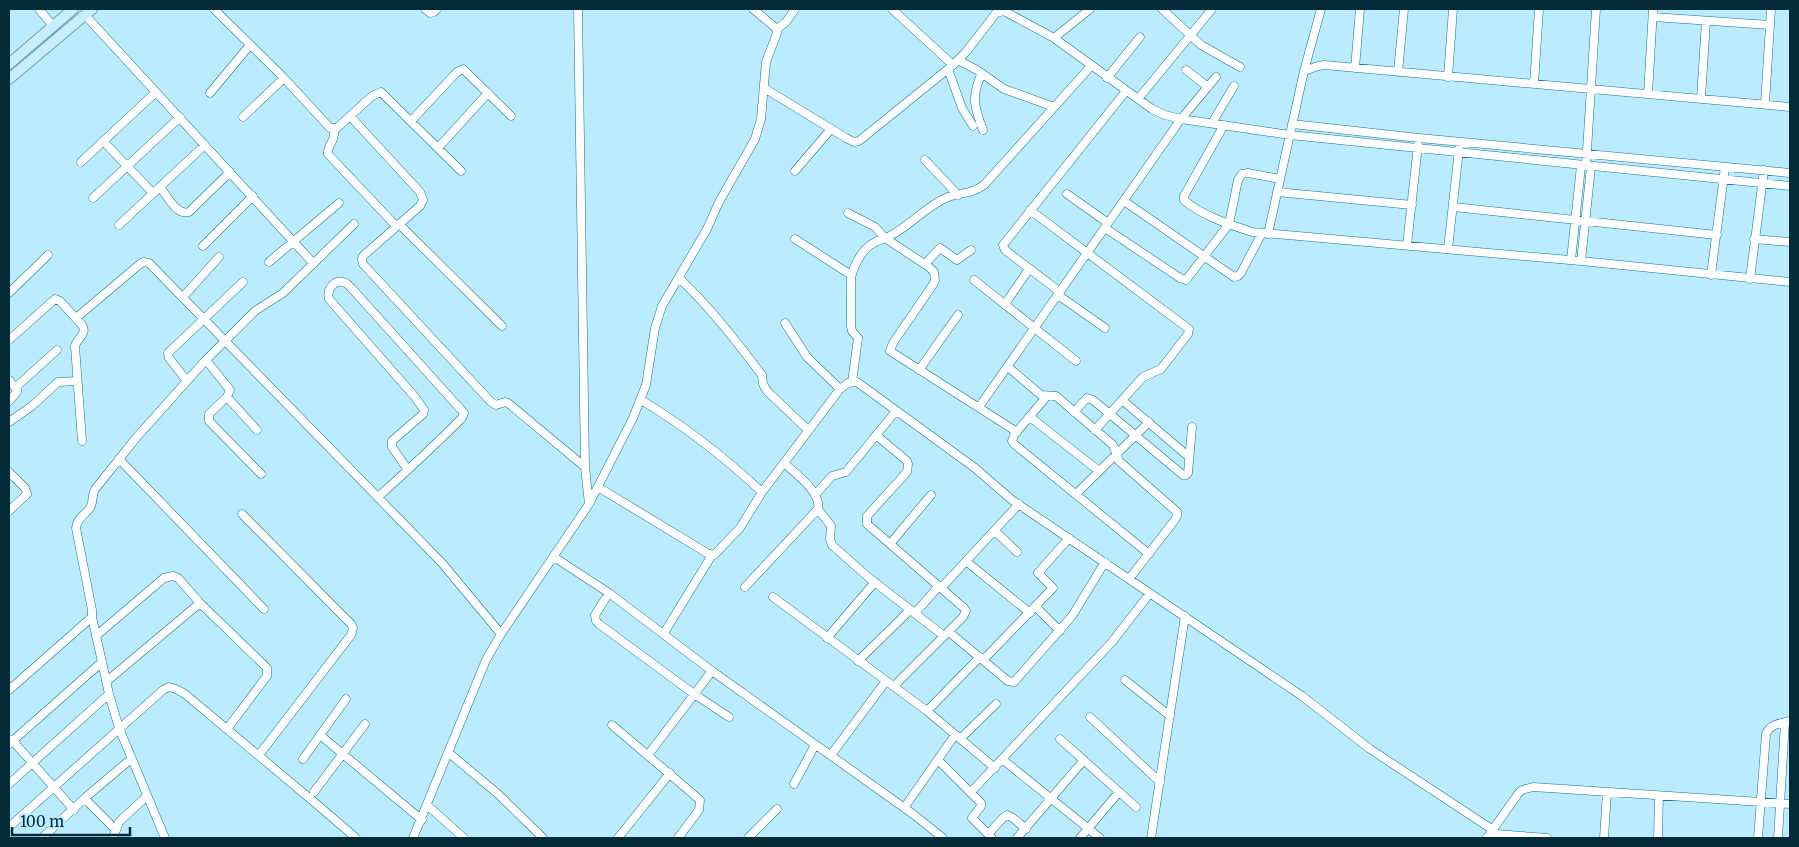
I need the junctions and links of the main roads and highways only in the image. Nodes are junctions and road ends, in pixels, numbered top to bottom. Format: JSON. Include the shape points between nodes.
{"nodes":[{"id":1,"x":73,"y":9,"type":"edge"},
{"id":2,"x":89,"y":12,"type":"edge"},
{"id":3,"x":9,"y":64,"type":"edge"},
{"id":4,"x":9,"y":79,"type":"edge"}],
"edges":[{"from":1,"to":3,"type":"main road"},
{"from":2,"to":4,"type":"main road"}]}
